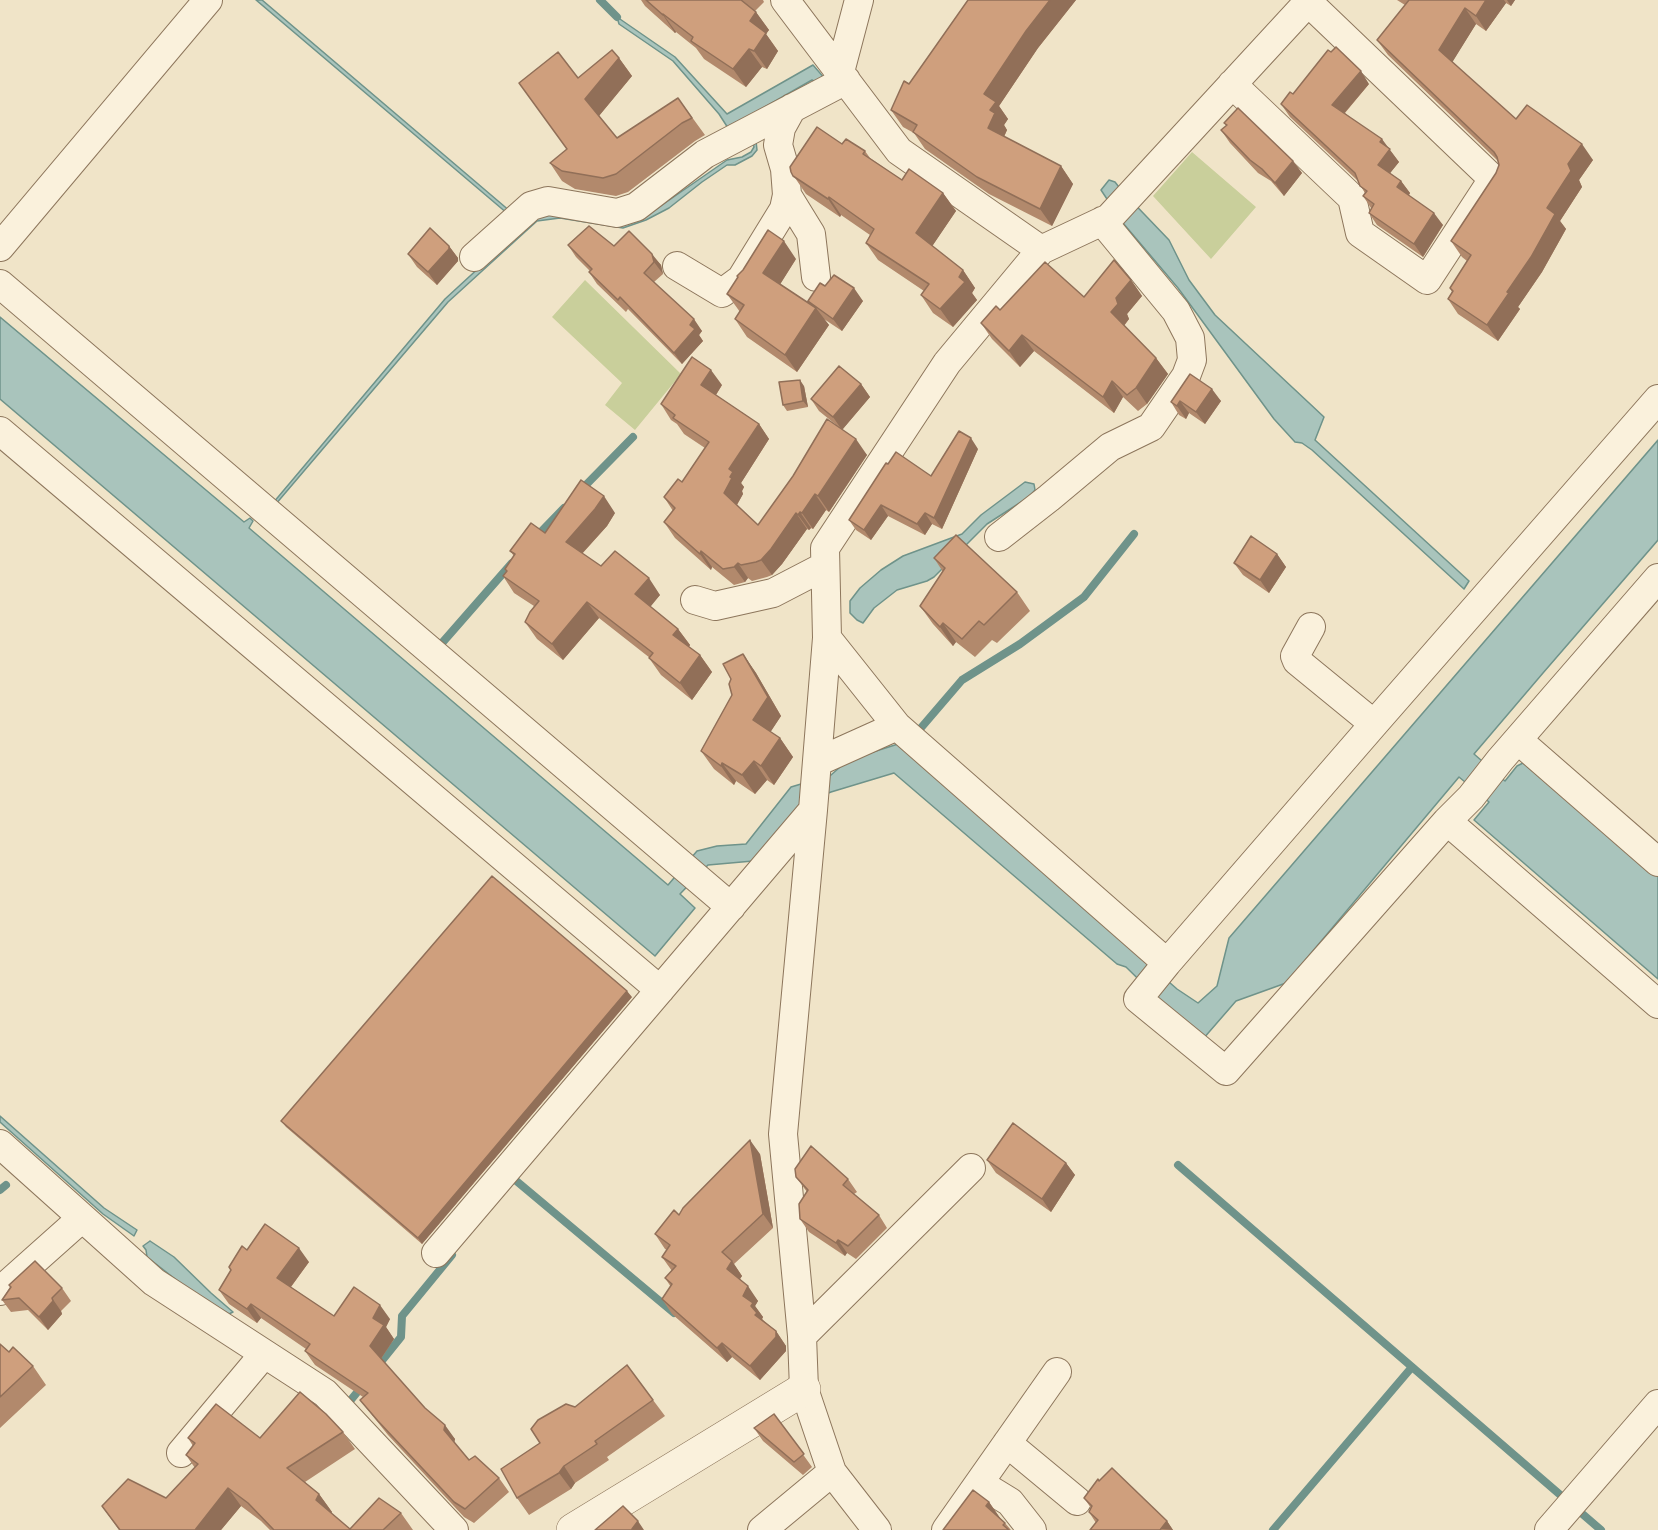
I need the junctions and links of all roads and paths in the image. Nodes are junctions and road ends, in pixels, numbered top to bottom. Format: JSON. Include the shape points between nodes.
{"nodes":[{"id":1,"x":208,"y":0,"type":"edge"},
{"id":2,"x":785,"y":0,"type":"edge"},
{"id":3,"x":859,"y":0,"type":"edge"},
{"id":4,"x":1309,"y":1,"type":"edge"},
{"id":5,"x":843,"y":76,"type":"junction"},
{"id":6,"x":1232,"y":84,"type":"junction"},
{"id":7,"x":792,"y":108,"type":"junction"},
{"id":8,"x":787,"y":195,"type":"junction"},
{"id":9,"x":1102,"y":221,"type":"junction"},
{"id":10,"x":0,"y":247,"type":"edge"},
{"id":11,"x":1041,"y":250,"type":"junction"},
{"id":12,"x":474,"y":257,"type":"dead end"},
{"id":13,"x":677,"y":266,"type":"dead end"},
{"id":14,"x":816,"y":277,"type":"dead end"},
{"id":15,"x":0,"y":284,"type":"edge"},
{"id":16,"x":1658,"y":399,"type":"edge"},
{"id":17,"x":0,"y":430,"type":"edge"},
{"id":18,"x":999,"y":537,"type":"dead end"},
{"id":19,"x":825,"y":566,"type":"junction"},
{"id":20,"x":1658,"y":578,"type":"edge"},
{"id":21,"x":694,"y":600,"type":"dead end"},
{"id":22,"x":1311,"y":627,"type":"dead end"},
{"id":23,"x":827,"y":638,"type":"junction"},
{"id":24,"x":1374,"y":724,"type":"junction"},
{"id":25,"x":897,"y":726,"type":"junction"},
{"id":26,"x":1509,"y":750,"type":"junction"},
{"id":27,"x":817,"y":762,"type":"junction"},
{"id":28,"x":813,"y":810,"type":"junction"},
{"id":29,"x":1447,"y":821,"type":"junction"},
{"id":30,"x":1658,"y":862,"type":"edge"},
{"id":31,"x":731,"y":907,"type":"junction"},
{"id":32,"x":1167,"y":963,"type":"junction"},
{"id":33,"x":660,"y":990,"type":"junction"},
{"id":34,"x":1658,"y":1004,"type":"edge"},
{"id":35,"x":4,"y":1159,"type":"edge"},
{"id":36,"x":971,"y":1168,"type":"dead end"},
{"id":37,"x":82,"y":1218,"type":"junction"},
{"id":38,"x":436,"y":1253,"type":"dead end"},
{"id":39,"x":0,"y":1291,"type":"edge"},
{"id":40,"x":802,"y":1336,"type":"junction"},
{"id":41,"x":264,"y":1354,"type":"junction"},
{"id":42,"x":1057,"y":1372,"type":"dead end"},
{"id":43,"x":804,"y":1389,"type":"junction"},
{"id":44,"x":1658,"y":1404,"type":"edge"},
{"id":45,"x":1007,"y":1443,"type":"junction"},
{"id":46,"x":181,"y":1453,"type":"dead end"},
{"id":47,"x":832,"y":1472,"type":"junction"},
{"id":48,"x":979,"y":1483,"type":"junction"},
{"id":49,"x":1077,"y":1502,"type":"dead end"},
{"id":50,"x":454,"y":1530,"type":"edge"},
{"id":51,"x":573,"y":1530,"type":"edge"},
{"id":52,"x":762,"y":1530,"type":"edge"},
{"id":53,"x":877,"y":1530,"type":"edge"},
{"id":54,"x":946,"y":1530,"type":"edge"},
{"id":55,"x":1032,"y":1530,"type":"edge"},
{"id":56,"x":1549,"y":1530,"type":"edge"}],
"edges":[{"from":1,"to":10,"type":"street"},
{"from":2,"to":5,"type":"street"},
{"from":3,"to":5,"type":"street"},
{"from":4,"to":6,"type":"street"},
{"from":4,"to":6,"type":"street","via":[[1493,179],[1427,280],[1360,233],[1352,198]]},
{"from":5,"to":7,"type":"street"},
{"from":5,"to":11,"type":"street","via":[[899,151]]},
{"from":6,"to":9,"type":"street","via":[[1110,218]]},
{"from":7,"to":8,"type":"street","via":[[781,128],[778,145]]},
{"from":7,"to":12,"type":"street","via":[[705,154],[636,207],[617,213],[548,201],[531,206]]},
{"from":8,"to":13,"type":"street","via":[[784,209],[741,279],[722,293]]},
{"from":8,"to":14,"type":"street","via":[[811,234]]},
{"from":9,"to":11,"type":"street"},
{"from":9,"to":18,"type":"street","via":[[1176,311],[1190,338],[1192,360],[1186,376],[1151,427],[1110,447]]},
{"from":11,"to":19,"type":"street","via":[[947,363],[825,548]]},
{"from":15,"to":31,"type":"street"},
{"from":16,"to":24,"type":"street"},
{"from":17,"to":33,"type":"street"},
{"from":19,"to":21,"type":"street","via":[[773,593],[716,606]]},
{"from":19,"to":23,"type":"street"},
{"from":20,"to":26,"type":"street"},
{"from":22,"to":24,"type":"street","via":[[1294,656]]},
{"from":23,"to":25,"type":"street"},
{"from":23,"to":27,"type":"street"},
{"from":24,"to":32,"type":"street"},
{"from":25,"to":27,"type":"street"},
{"from":25,"to":32,"type":"street"},
{"from":26,"to":29,"type":"street"},
{"from":26,"to":30,"type":"street"},
{"from":27,"to":28,"type":"street"},
{"from":28,"to":31,"type":"street"},
{"from":28,"to":40,"type":"street","via":[[783,1134]]},
{"from":29,"to":32,"type":"street","via":[[1226,1071],[1138,999]]},
{"from":29,"to":34,"type":"street"},
{"from":31,"to":33,"type":"street"},
{"from":33,"to":38,"type":"street"},
{"from":35,"to":37,"type":"street"},
{"from":36,"to":40,"type":"street"},
{"from":37,"to":39,"type":"street"},
{"from":37,"to":41,"type":"street","via":[[154,1282]]},
{"from":40,"to":43,"type":"street"},
{"from":41,"to":46,"type":"street"},
{"from":41,"to":50,"type":"street","via":[[325,1393]]},
{"from":42,"to":45,"type":"street"},
{"from":43,"to":47,"type":"street"},
{"from":43,"to":51,"type":"street"},
{"from":44,"to":56,"type":"street"},
{"from":45,"to":48,"type":"street"},
{"from":45,"to":49,"type":"street"},
{"from":47,"to":52,"type":"street"},
{"from":47,"to":53,"type":"street"},
{"from":48,"to":54,"type":"street"},
{"from":48,"to":55,"type":"street","via":[[1010,1502]]}]}
